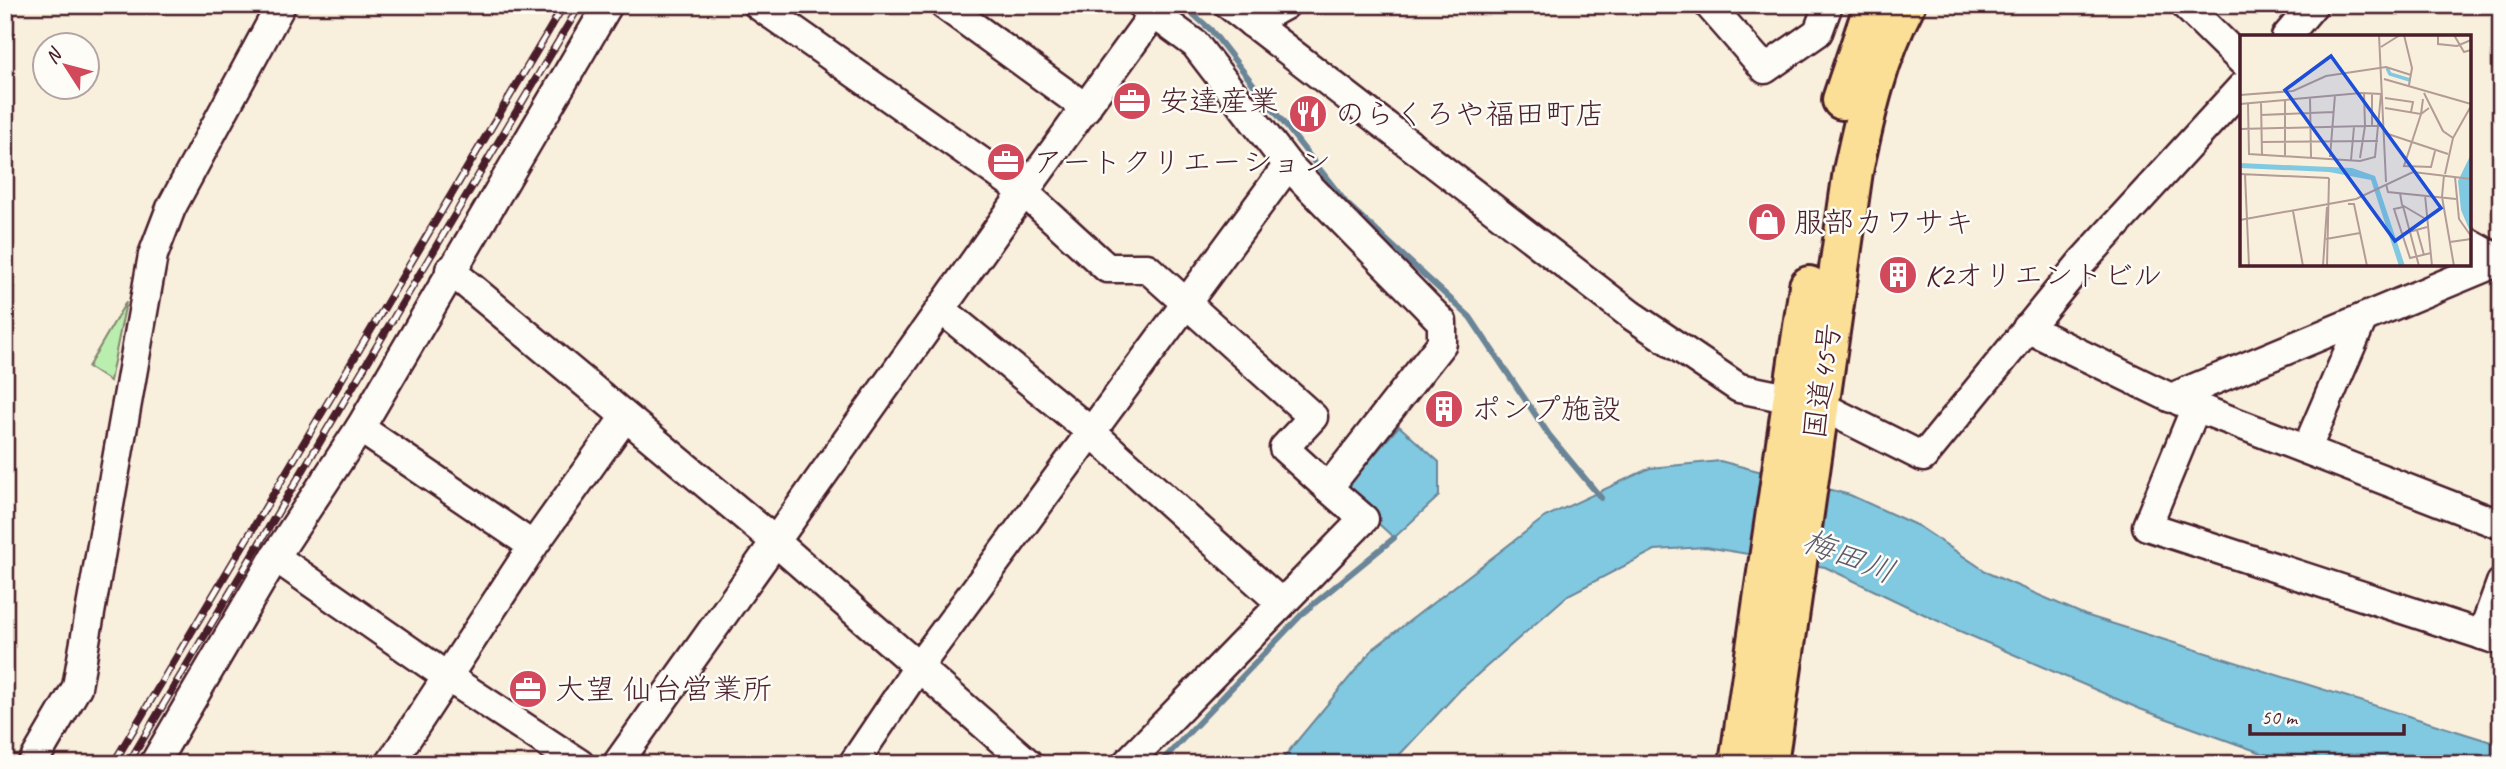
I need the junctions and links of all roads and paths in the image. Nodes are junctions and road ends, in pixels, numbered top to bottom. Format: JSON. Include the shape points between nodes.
{"nodes":[{"id":1,"x":281,"y":5,"type":"edge"},
{"id":2,"x":608,"y":5,"type":"edge"},
{"id":3,"x":758,"y":5,"type":"edge"},
{"id":4,"x":944,"y":5,"type":"edge"},
{"id":5,"x":1229,"y":5,"type":"edge"},
{"id":6,"x":1285,"y":5,"type":"edge"},
{"id":7,"x":1709,"y":5,"type":"edge"},
{"id":8,"x":1828,"y":5,"type":"edge"},
{"id":9,"x":1874,"y":5,"type":"edge"},
{"id":10,"x":1905,"y":5,"type":"edge"},
{"id":11,"x":2185,"y":5,"type":"edge"},
{"id":12,"x":2313,"y":5,"type":"edge"},
{"id":13,"x":1152,"y":8,"type":"edge"},
{"id":14,"x":1252,"y":23,"type":"junction"},
{"id":15,"x":2288,"y":35,"type":"edge"},
{"id":16,"x":2240,"y":59,"type":"edge"},
{"id":17,"x":2240,"y":89,"type":"edge"},
{"id":18,"x":1086,"y":108,"type":"junction"},
{"id":19,"x":1288,"y":165,"type":"junction"},
{"id":20,"x":1024,"y":192,"type":"junction"},
{"id":21,"x":2471,"y":244,"type":"edge"},
{"id":22,"x":2501,"y":261,"type":"edge"},
{"id":23,"x":450,"y":270,"type":"junction"},
{"id":24,"x":1186,"y":300,"type":"junction"},
{"id":25,"x":941,"y":309,"type":"junction"},
{"id":26,"x":2363,"y":318,"type":"junction"},
{"id":27,"x":2027,"y":328,"type":"junction"},
{"id":28,"x":2183,"y":402,"type":"junction"},
{"id":29,"x":1803,"y":416,"type":"junction"},
{"id":30,"x":625,"y":417,"type":"junction"},
{"id":31,"x":360,"y":428,"type":"junction"},
{"id":32,"x":1090,"y":431,"type":"junction"},
{"id":33,"x":2307,"y":448,"type":"junction"},
{"id":34,"x":1328,"y":488,"type":"junction"},
{"id":35,"x":2501,"y":525,"type":"edge"},
{"id":36,"x":777,"y":543,"type":"junction"},
{"id":37,"x":533,"y":546,"type":"junction"},
{"id":38,"x":275,"y":558,"type":"junction"},
{"id":39,"x":2501,"y":583,"type":"edge"},
{"id":40,"x":1780,"y":587,"type":"junction"},
{"id":41,"x":1280,"y":602,"type":"junction"},
{"id":42,"x":2491,"y":638,"type":"edge"},
{"id":43,"x":919,"y":666,"type":"junction"},
{"id":44,"x":446,"y":676,"type":"junction"},
{"id":45,"x":32,"y":764,"type":"edge"},
{"id":46,"x":154,"y":764,"type":"edge"},
{"id":47,"x":390,"y":764,"type":"edge"},
{"id":48,"x":580,"y":764,"type":"edge"},
{"id":49,"x":617,"y":764,"type":"edge"},
{"id":50,"x":853,"y":764,"type":"edge"},
{"id":51,"x":1029,"y":764,"type":"edge"},
{"id":52,"x":1126,"y":764,"type":"edge"},
{"id":53,"x":1739,"y":764,"type":"edge"},
{"id":54,"x":1768,"y":764,"type":"edge"}],
"edges":[{"from":1,"to":45,"type":"street","via":[[170,208],[153,255],[77,687]]},
{"from":2,"to":23,"type":"street"},
{"from":3,"to":20,"type":"street"},
{"from":4,"to":18,"type":"street"},
{"from":5,"to":14,"type":"street"},
{"from":6,"to":14,"type":"street"},
{"from":7,"to":8,"type":"street","via":[[1765,69],[1818,32]]},
{"from":9,"to":29,"type":"highway","name":"国道45号","via":[[1838,114]]},
{"from":10,"to":29,"type":"highway","name":"国道45号","via":[[1864,118]]},
{"from":11,"to":16,"type":"street"},
{"from":12,"to":15,"type":"street"},
{"from":13,"to":18,"type":"street"},
{"from":13,"to":19,"type":"street","via":[[1195,44]]},
{"from":14,"to":29,"type":"street","via":[[1631,315],[1738,388]]},
{"from":17,"to":27,"type":"street"},
{"from":18,"to":20,"type":"street"},
{"from":19,"to":24,"type":"street"},
{"from":19,"to":34,"type":"street","via":[[1442,322],[1438,352]]},
{"from":20,"to":24,"type":"street","via":[[1107,268],[1147,268]]},
{"from":20,"to":25,"type":"street"},
{"from":21,"to":22,"type":"street"},
{"from":22,"to":26,"type":"street"},
{"from":23,"to":30,"type":"street"},
{"from":23,"to":31,"type":"street"},
{"from":24,"to":32,"type":"street"},
{"from":24,"to":34,"type":"street","via":[[1313,417],[1284,448]]},
{"from":25,"to":32,"type":"street"},
{"from":25,"to":36,"type":"street"},
{"from":26,"to":28,"type":"street"},
{"from":26,"to":33,"type":"street"},
{"from":27,"to":28,"type":"street"},
{"from":27,"to":29,"type":"street","via":[[1923,457],[1835,413]]},
{"from":28,"to":33,"type":"street"},
{"from":28,"to":42,"type":"street","via":[[2147,526]]},
{"from":29,"to":40,"type":"highway","name":"国道45号"},
{"from":30,"to":36,"type":"street"},
{"from":30,"to":37,"type":"street"},
{"from":31,"to":37,"type":"street"},
{"from":31,"to":38,"type":"street"},
{"from":32,"to":41,"type":"street"},
{"from":32,"to":43,"type":"street"},
{"from":33,"to":35,"type":"street"},
{"from":34,"to":41,"type":"street","via":[[1364,519]]},
{"from":36,"to":43,"type":"street"},
{"from":36,"to":49,"type":"street"},
{"from":37,"to":44,"type":"street"},
{"from":38,"to":44,"type":"street"},
{"from":38,"to":46,"type":"street"},
{"from":39,"to":42,"type":"street"},
{"from":40,"to":53,"type":"highway","name":"国道45号"},
{"from":40,"to":54,"type":"highway","name":"国道45号"},
{"from":41,"to":52,"type":"street"},
{"from":43,"to":50,"type":"street"},
{"from":43,"to":51,"type":"street"},
{"from":44,"to":47,"type":"street"},
{"from":44,"to":48,"type":"street"}]}
